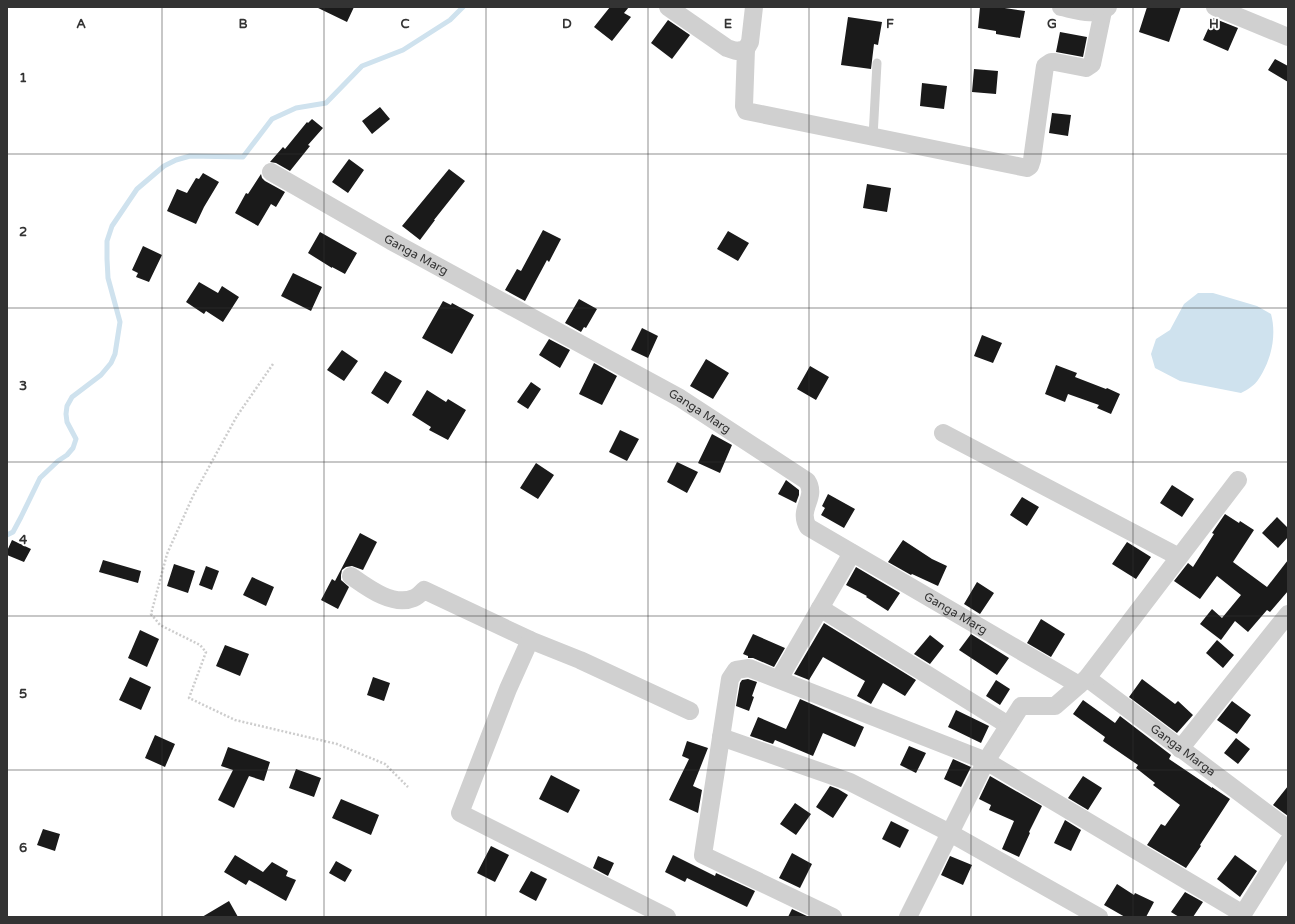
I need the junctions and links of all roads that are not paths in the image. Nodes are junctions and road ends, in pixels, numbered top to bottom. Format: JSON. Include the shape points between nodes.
{"nodes":[{"id":1,"x":668,"y":7,"type":"edge"},
{"id":2,"x":754,"y":7,"type":"edge"},
{"id":3,"x":1061,"y":7,"type":"edge"},
{"id":4,"x":1215,"y":7,"type":"edge"},
{"id":5,"x":1106,"y":9,"type":"edge"},
{"id":6,"x":1288,"y":37,"type":"edge"},
{"id":7,"x":746,"y":49,"type":"junction"},
{"id":8,"x":877,"y":62,"type":"dead end"},
{"id":9,"x":873,"y":137,"type":"junction"},
{"id":10,"x":271,"y":172,"type":"dead end"},
{"id":11,"x":943,"y":433,"type":"dead end"},
{"id":12,"x":1238,"y":480,"type":"dead end"},
{"id":13,"x":852,"y":553,"type":"junction"},
{"id":14,"x":1179,"y":557,"type":"junction"},
{"id":15,"x":351,"y":576,"type":"dead end"},
{"id":16,"x":820,"y":608,"type":"junction"},
{"id":17,"x":1288,"y":614,"type":"edge"},
{"id":18,"x":530,"y":640,"type":"junction"},
{"id":19,"x":779,"y":679,"type":"junction"},
{"id":20,"x":1083,"y":682,"type":"junction"},
{"id":21,"x":690,"y":711,"type":"dead end"},
{"id":22,"x":1008,"y":725,"type":"junction"},
{"id":23,"x":721,"y":738,"type":"junction"},
{"id":24,"x":1180,"y":748,"type":"junction"},
{"id":25,"x":986,"y":761,"type":"junction"},
{"id":26,"x":1288,"y":829,"type":"edge"},
{"id":27,"x":950,"y":833,"type":"junction"},
{"id":28,"x":1288,"y":842,"type":"edge"},
{"id":29,"x":1242,"y":916,"type":"edge"},
{"id":30,"x":667,"y":917,"type":"edge"},
{"id":31,"x":833,"y":917,"type":"edge"},
{"id":32,"x":908,"y":917,"type":"edge"},
{"id":33,"x":1099,"y":917,"type":"edge"}],
"edges":[{"from":1,"to":7,"type":"street","via":[[727,48],[736,51]]},
{"from":2,"to":7,"type":"street","via":[[750,42]]},
{"from":3,"to":5,"type":"street","via":[[1091,12]]},
{"from":4,"to":6,"type":"street"},
{"from":5,"to":9,"type":"street","via":[[1091,66],[1086,68],[1055,62],[1045,66],[1030,166],[1025,168]]},
{"from":7,"to":9,"type":"street","via":[[746,111]]},
{"from":8,"to":9,"type":"lane"},
{"from":10,"to":13,"type":"street","name":"Ganga Marg","via":[[391,241],[680,398],[807,481],[811,492],[804,520],[808,526]]},
{"from":11,"to":14,"type":"street"},
{"from":12,"to":14,"type":"street"},
{"from":13,"to":16,"type":"street"},
{"from":13,"to":20,"type":"street","name":"Ganga Marg"},
{"from":14,"to":20,"type":"street"},
{"from":15,"to":18,"type":"street","via":[[368,588],[394,600],[414,598],[424,590]]},
{"from":16,"to":19,"type":"street"},
{"from":16,"to":22,"type":"street"},
{"from":17,"to":24,"type":"street"},
{"from":18,"to":21,"type":"street"},
{"from":18,"to":30,"type":"street","via":[[508,689],[460,813]]},
{"from":19,"to":23,"type":"street","via":[[749,668],[736,670],[730,679]]},
{"from":19,"to":25,"type":"street"},
{"from":20,"to":22,"type":"street","via":[[1055,706],[1021,706]]},
{"from":20,"to":24,"type":"street","name":"Ganga Marga"},
{"from":22,"to":25,"type":"street"},
{"from":23,"to":27,"type":"street","via":[[850,782]]},
{"from":23,"to":31,"type":"street","via":[[703,855]]},
{"from":24,"to":26,"type":"street","name":"Ganga Marga"},
{"from":25,"to":27,"type":"street"},
{"from":25,"to":29,"type":"street"},
{"from":27,"to":32,"type":"street"},
{"from":27,"to":33,"type":"street"},
{"from":28,"to":29,"type":"street"}]}
